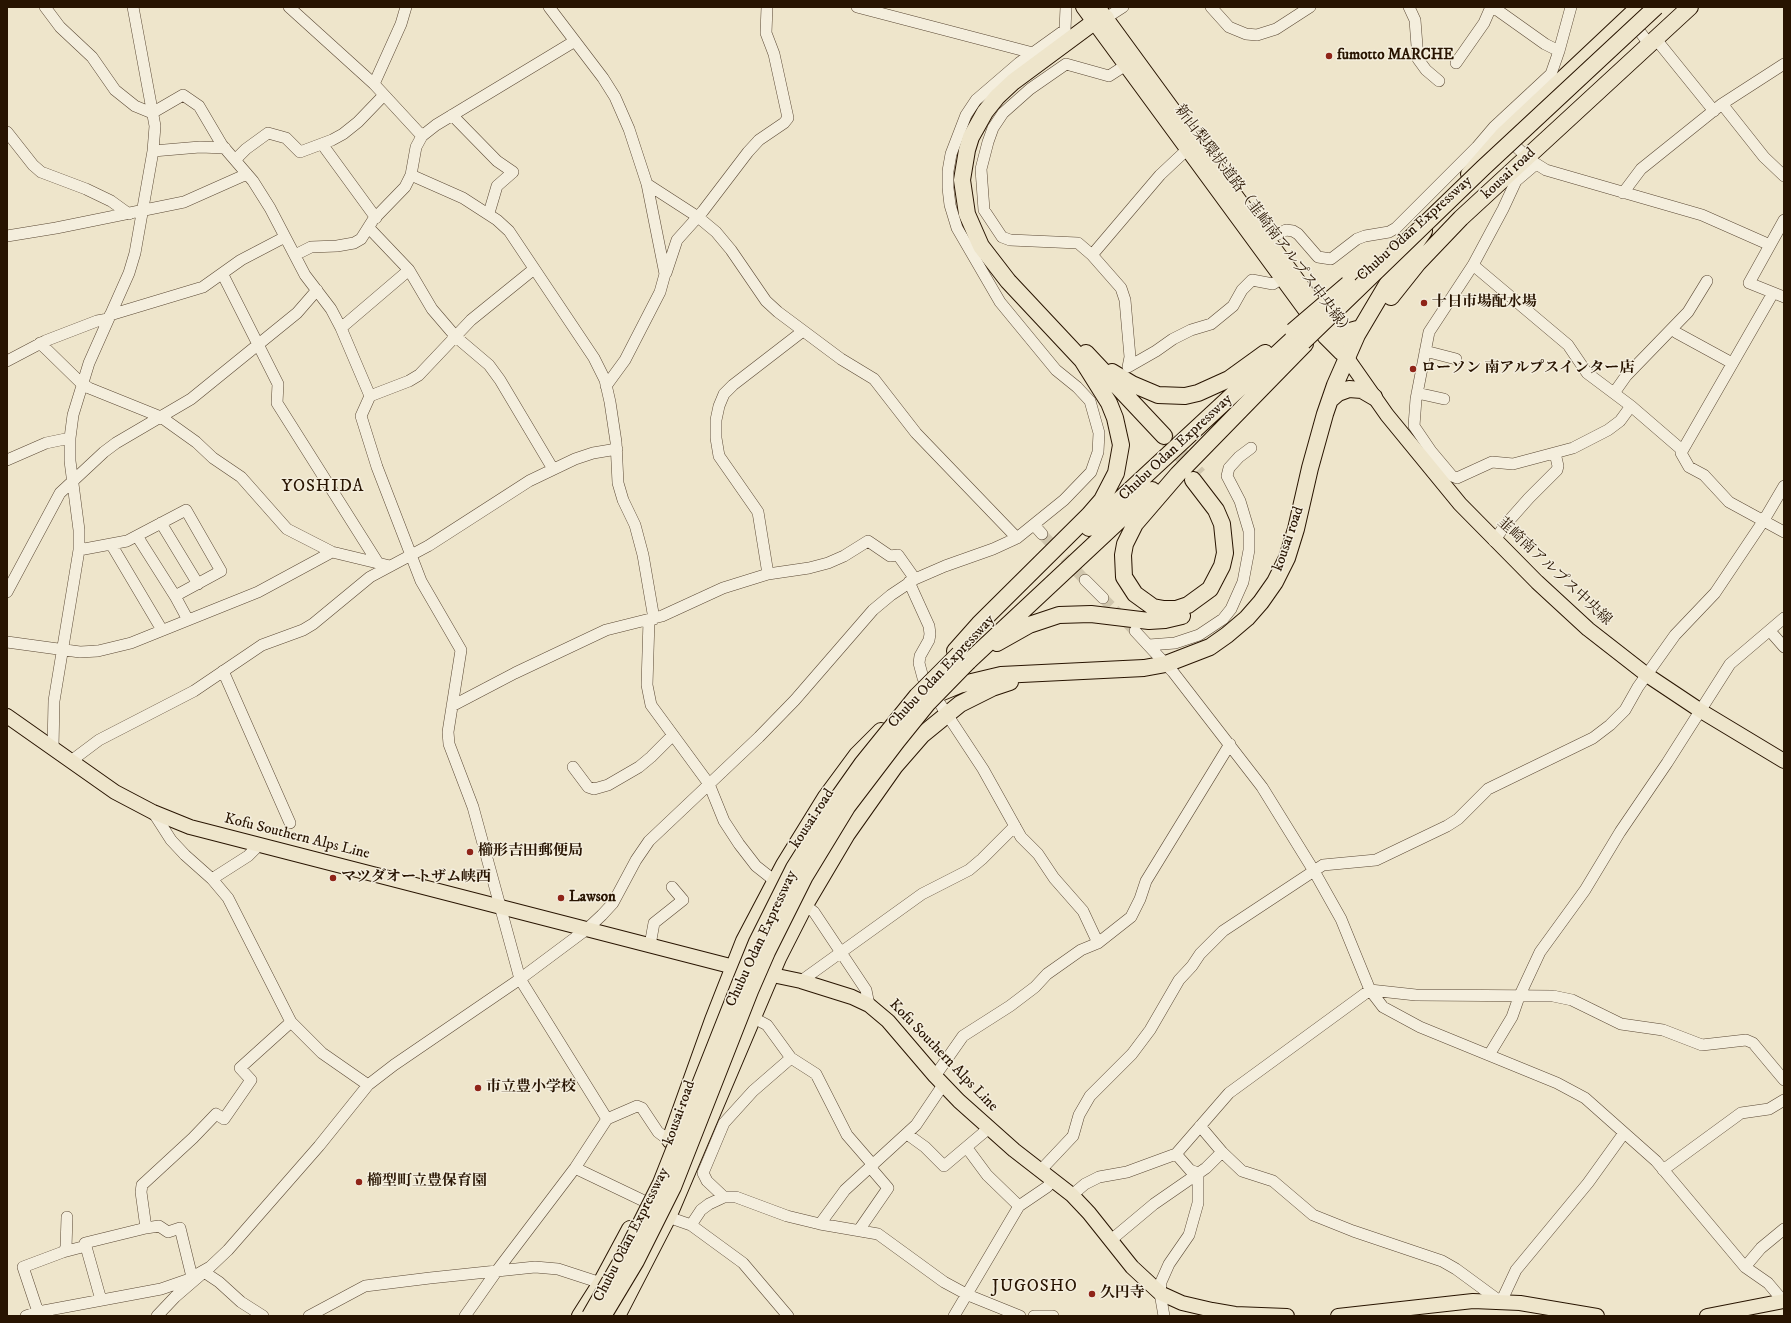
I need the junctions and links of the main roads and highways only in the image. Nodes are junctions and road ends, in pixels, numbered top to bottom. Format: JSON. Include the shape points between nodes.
{"nodes":[{"id":1,"x":1083,"y":7,"type":"edge"},
{"id":2,"x":1656,"y":7,"type":"edge"},
{"id":3,"x":1690,"y":7,"type":"edge"},
{"id":4,"x":1634,"y":10,"type":"edge"},
{"id":5,"x":1099,"y":19,"type":"edge"},
{"id":6,"x":1192,"y":145,"type":"junction"},
{"id":7,"x":1483,"y":168,"type":"junction"},
{"id":8,"x":1361,"y":328,"type":"junction"},
{"id":9,"x":1334,"y":330,"type":"junction"},
{"id":10,"x":1300,"y":338,"type":"junction"},
{"id":11,"x":1085,"y":358,"type":"junction"},
{"id":12,"x":1347,"y":358,"type":"junction"},
{"id":13,"x":1374,"y":397,"type":"junction"},
{"id":14,"x":1330,"y":400,"type":"junction"},
{"id":15,"x":1160,"y":439,"type":"tunnel mouth"},
{"id":16,"x":963,"y":658,"type":"junction"},
{"id":17,"x":1065,"y":672,"type":"junction"},
{"id":18,"x":7,"y":716,"type":"edge"},
{"id":19,"x":1784,"y":761,"type":"edge"},
{"id":20,"x":734,"y":967,"type":"junction"},
{"id":21,"x":771,"y":974,"type":"junction"},
{"id":22,"x":1784,"y":1301,"type":"edge"},
{"id":23,"x":1236,"y":1315,"type":"edge"},
{"id":24,"x":580,"y":1316,"type":"edge"},
{"id":25,"x":590,"y":1316,"type":"edge"},
{"id":26,"x":603,"y":1316,"type":"edge"},
{"id":27,"x":618,"y":1316,"type":"edge"},
{"id":28,"x":1287,"y":1316,"type":"edge"},
{"id":29,"x":1338,"y":1316,"type":"edge"},
{"id":30,"x":1597,"y":1316,"type":"edge"},
{"id":31,"x":1707,"y":1316,"type":"edge"}],
"edges":[{"from":1,"to":5,"type":"main road","name":"新山梨環状道路（韮崎南アルプス中央線）"},
{"from":2,"to":7,"type":"highway","name":"Chubu Odan Expressway","bridge":true},
{"from":3,"to":12,"type":"highway","name":"kousai road","via":[[1652,41],[1532,160],[1461,218],[1418,263],[1387,301]]},
{"from":4,"to":8,"type":"highway","name":"kousai road","via":[[1499,131],[1389,281]]},
{"from":5,"to":6,"type":"main road","name":"新山梨環状道路（韮崎南アルプス中央線）"},
{"from":5,"to":6,"type":"main road","name":"新山梨環状道路（韮崎南アルプス中央線）","via":[[1126,65]]},
{"from":5,"to":11,"type":"highway","via":[[1003,100],[988,119],[976,144],[970,178],[973,211],[987,241]]},
{"from":6,"to":9,"type":"main road","name":"新山梨環状道路（韮崎南アルプス中央線）","via":[[1268,239]]},
{"from":6,"to":12,"type":"main road","name":"新山梨環状道路（韮崎南アルプス中央線）","via":[[1282,278],[1325,337]]},
{"from":7,"to":10,"type":"highway","name":"Chubu Odan Expressway","bridge":true},
{"from":7,"to":10,"type":"highway","name":"Chubu Odan Expressway","bridge":true,"via":[[1348,298]]},
{"from":8,"to":9,"type":"highway","via":[[1343,333]]},
{"from":8,"to":12,"type":"highway","name":"kousai road"},
{"from":9,"to":12,"type":"main road","name":"新山梨環状道路（韮崎南アルプス中央線）"},
{"from":10,"to":11,"type":"highway","via":[[1229,379],[1185,396],[1158,395],[1146,391]]},
{"from":10,"to":16,"type":"highway","name":"Chubu Odan Expressway","via":[[1143,498]]},
{"from":10,"to":16,"type":"highway","via":[[1145,512],[1132,530],[1123,555],[1124,577],[1135,594],[1153,607],[1176,609],[1188,605],[1210,588],[1222,566],[1225,553],[1222,524],[1196,477],[1223,505],[1234,536],[1234,552],[1226,582],[1218,594],[1194,612],[1180,618],[1149,621],[1083,614],[1044,618]]},
{"from":11,"to":15,"type":"highway"},
{"from":11,"to":16,"type":"highway","via":[[1115,418],[1121,445],[1116,473],[1102,500],[1089,515],[1004,598]]},
{"from":12,"to":13,"type":"main road","name":"韮崎南アルプス中央線"},
{"from":12,"to":14,"type":"highway","name":"kousai road"},
{"from":13,"to":14,"type":"highway","via":[[1362,390],[1349,389],[1338,393]]},
{"from":13,"to":19,"type":"main road","name":"韮崎南アルプス中央線","via":[[1426,454],[1460,504],[1494,541],[1588,628],[1647,675]]},
{"from":14,"to":17,"type":"highway","name":"kousai road","via":[[1287,558],[1275,582],[1247,618],[1228,635],[1210,646],[1166,664],[1144,668]]},
{"from":16,"to":25,"type":"highway","name":"Chubu Odan Expressway","bridge":true,"via":[[917,696],[862,764],[838,798],[785,887],[741,980],[661,1183]]},
{"from":16,"to":26,"type":"highway","name":"Chubu Odan Expressway","bridge":true,"via":[[859,790],[823,846],[786,912],[750,991],[673,1187],[636,1261]]},
{"from":17,"to":20,"type":"highway","name":"kousai road","via":[[1001,675],[959,685],[916,704],[892,722],[857,755],[826,797],[775,881],[744,941]]},
{"from":17,"to":21,"type":"highway","name":"kousai road","via":[[1032,676],[975,696],[947,713],[909,749],[847,834],[805,906]]},
{"from":18,"to":20,"type":"main road","name":"Kofu Southern Alps Line","via":[[115,792],[153,812],[190,827]]},
{"from":20,"to":21,"type":"main road","name":"Kofu Southern Alps Line"},
{"from":20,"to":24,"type":"highway","name":"kousai road","via":[[670,1141],[644,1201],[601,1284]]},
{"from":21,"to":23,"type":"main road","name":"Kofu Southern Alps Line","via":[[852,997],[869,1005],[888,1021],[939,1081],[989,1128],[1072,1195],[1132,1267],[1160,1292],[1182,1303]]},
{"from":21,"to":27,"type":"highway","name":"kousai road","via":[[668,1217]]},
{"from":22,"to":31,"type":"main road"},
{"from":23,"to":28,"type":"main road","name":"Kofu Southern Alps Line"},
{"from":29,"to":30,"type":"main road","via":[[1473,1301],[1520,1304]]}]}
